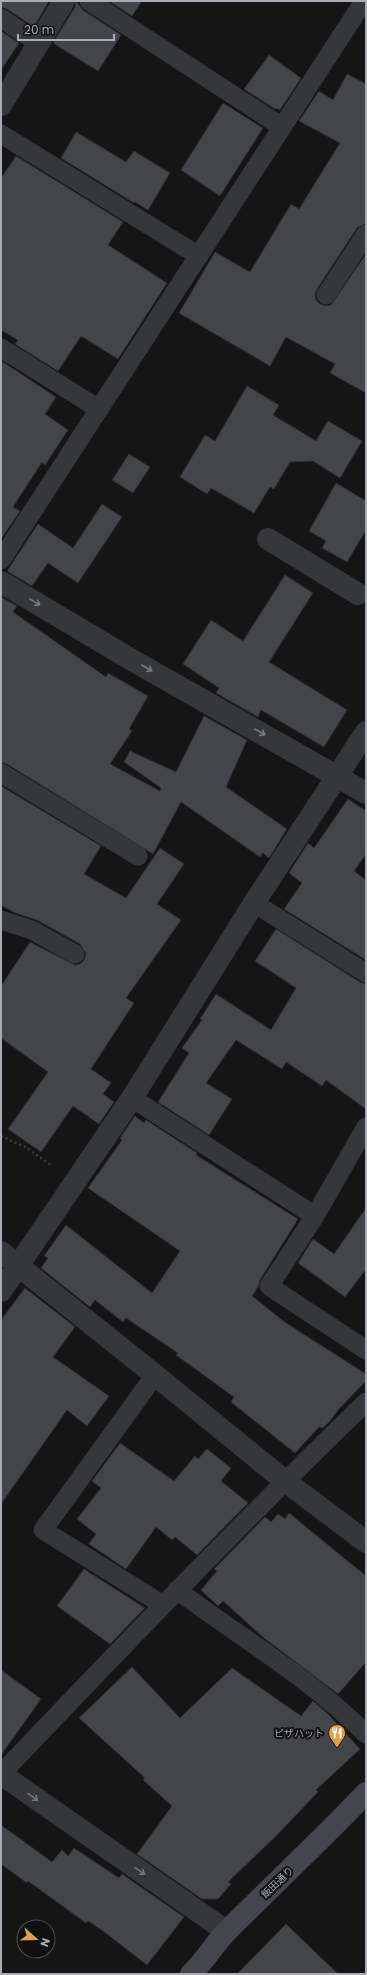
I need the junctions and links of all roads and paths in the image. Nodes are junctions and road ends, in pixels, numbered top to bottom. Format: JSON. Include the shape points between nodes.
{"nodes":[{"id":1,"x":64,"y":1,"type":"edge"},
{"id":2,"x":89,"y":1,"type":"edge"},
{"id":3,"x":364,"y":1,"type":"edge"},
{"id":4,"x":1,"y":18,"type":"edge"},
{"id":5,"x":38,"y":43,"type":"junction"},
{"id":6,"x":1,"y":105,"type":"edge"},
{"id":7,"x":282,"y":127,"type":"junction"},
{"id":8,"x":1,"y":134,"type":"edge"},
{"id":9,"x":366,"y":234,"type":"edge"},
{"id":10,"x":199,"y":256,"type":"junction"},
{"id":11,"x":326,"y":295,"type":"dead end"},
{"id":12,"x":1,"y":348,"type":"edge"},
{"id":13,"x":99,"y":409,"type":"junction"},
{"id":14,"x":268,"y":539,"type":"dead end"},
{"id":15,"x":1,"y":560,"type":"edge"},
{"id":16,"x":1,"y":582,"type":"edge"},
{"id":17,"x":363,"y":591,"type":"edge"},
{"id":18,"x":366,"y":732,"type":"edge"},
{"id":19,"x":1,"y":773,"type":"edge"},
{"id":20,"x":337,"y":776,"type":"junction"},
{"id":21,"x":366,"y":793,"type":"edge"},
{"id":22,"x":138,"y":856,"type":"dead end"},
{"id":23,"x":254,"y":902,"type":"junction"},
{"id":24,"x":1,"y":920,"type":"edge"},
{"id":25,"x":75,"y":954,"type":"dead end"},
{"id":26,"x":366,"y":973,"type":"edge"},
{"id":27,"x":132,"y":1098,"type":"junction"},
{"id":28,"x":366,"y":1127,"type":"edge"},
{"id":29,"x":1,"y":1136,"type":"edge"},
{"id":30,"x":74,"y":1182,"type":"junction"},
{"id":31,"x":315,"y":1216,"type":"junction"},
{"id":32,"x":1,"y":1252,"type":"edge"},
{"id":33,"x":18,"y":1266,"type":"junction"},
{"id":34,"x":1,"y":1291,"type":"edge"},
{"id":35,"x":366,"y":1350,"type":"edge"},
{"id":36,"x":155,"y":1374,"type":"junction"},
{"id":37,"x":366,"y":1402,"type":"edge"},
{"id":38,"x":285,"y":1481,"type":"junction"},
{"id":39,"x":366,"y":1542,"type":"edge"},
{"id":40,"x":178,"y":1590,"type":"junction"},
{"id":41,"x":163,"y":1605,"type":"junction"},
{"id":42,"x":366,"y":1734,"type":"edge"},
{"id":43,"x":1,"y":1774,"type":"edge"},
{"id":44,"x":366,"y":1793,"type":"edge"},
{"id":45,"x":226,"y":1932,"type":"junction"},
{"id":46,"x":201,"y":1971,"type":"edge"}],
"edges":[{"from":1,"to":5,"type":"street"},
{"from":2,"to":7,"type":"lane"},
{"from":3,"to":7,"type":"lane"},
{"from":4,"to":5,"type":"lane"},
{"from":5,"to":6,"type":"street"},
{"from":7,"to":10,"type":"lane"},
{"from":8,"to":10,"type":"lane"},
{"from":9,"to":11,"type":"lane"},
{"from":10,"to":13,"type":"lane"},
{"from":12,"to":13,"type":"lane"},
{"from":13,"to":15,"type":"lane"},
{"from":14,"to":17,"type":"street"},
{"from":16,"to":20,"type":"street","one_way":true},
{"from":18,"to":20,"type":"street"},
{"from":19,"to":22,"type":"lane"},
{"from":20,"to":21,"type":"street"},
{"from":20,"to":23,"type":"street"},
{"from":23,"to":26,"type":"lane"},
{"from":23,"to":27,"type":"street"},
{"from":24,"to":25,"type":"lane","via":[[32,930]]},
{"from":27,"to":30,"type":"street"},
{"from":27,"to":31,"type":"lane"},
{"from":28,"to":31,"type":"lane"},
{"from":29,"to":30,"type":"path","via":[[27,1148]]},
{"from":30,"to":33,"type":"street"},
{"from":31,"to":35,"type":"lane","via":[[270,1286]]},
{"from":32,"to":33,"type":"street"},
{"from":33,"to":34,"type":"street"},
{"from":33,"to":36,"type":"street"},
{"from":36,"to":38,"type":"street"},
{"from":36,"to":41,"type":"lane","via":[[43,1530]]},
{"from":37,"to":38,"type":"lane"},
{"from":38,"to":39,"type":"street"},
{"from":38,"to":40,"type":"lane"},
{"from":40,"to":41,"type":"lane"},
{"from":40,"to":42,"type":"lane","via":[[266,1652],[346,1714]]},
{"from":41,"to":43,"type":"lane"},
{"from":43,"to":45,"type":"street","one_way":true},
{"from":44,"to":45,"type":"main road","name":"飯田通り"},
{"from":45,"to":46,"type":"main road","name":"飯田通り"}]}
